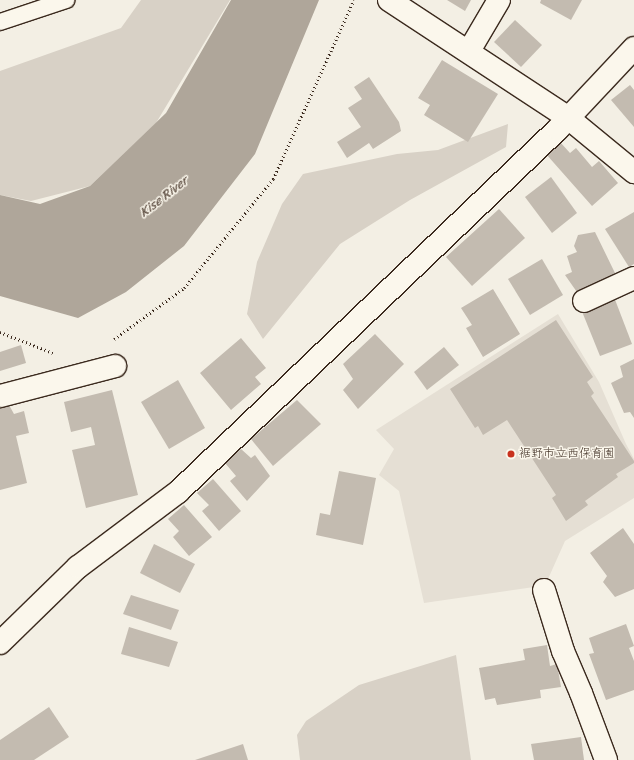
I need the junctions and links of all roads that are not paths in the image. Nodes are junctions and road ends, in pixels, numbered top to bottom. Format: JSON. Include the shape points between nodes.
{"nodes":[{"id":1,"x":66,"y":0,"type":"edge"},
{"id":2,"x":389,"y":0,"type":"edge"},
{"id":3,"x":499,"y":0,"type":"edge"},
{"id":4,"x":0,"y":22,"type":"edge"},
{"id":5,"x":634,"y":48,"type":"edge"},
{"id":6,"x":469,"y":51,"type":"junction"},
{"id":7,"x":567,"y":117,"type":"junction"},
{"id":8,"x":634,"y":172,"type":"edge"},
{"id":9,"x":634,"y":278,"type":"edge"},
{"id":10,"x":584,"y":301,"type":"dead end"},
{"id":11,"x":115,"y":366,"type":"dead end"},
{"id":12,"x":0,"y":396,"type":"edge"},
{"id":13,"x":544,"y":590,"type":"dead end"},
{"id":14,"x":0,"y":643,"type":"edge"},
{"id":15,"x":606,"y":760,"type":"edge"}],
"edges":[{"from":1,"to":4,"type":"lane"},
{"from":2,"to":6,"type":"street"},
{"from":3,"to":6,"type":"street"},
{"from":5,"to":7,"type":"street"},
{"from":6,"to":7,"type":"street"},
{"from":7,"to":8,"type":"street"},
{"from":7,"to":14,"type":"street","via":[[558,129],[178,492],[78,567]]},
{"from":9,"to":10,"type":"street"},
{"from":11,"to":12,"type":"street"},
{"from":13,"to":15,"type":"street","via":[[563,650]]}]}
